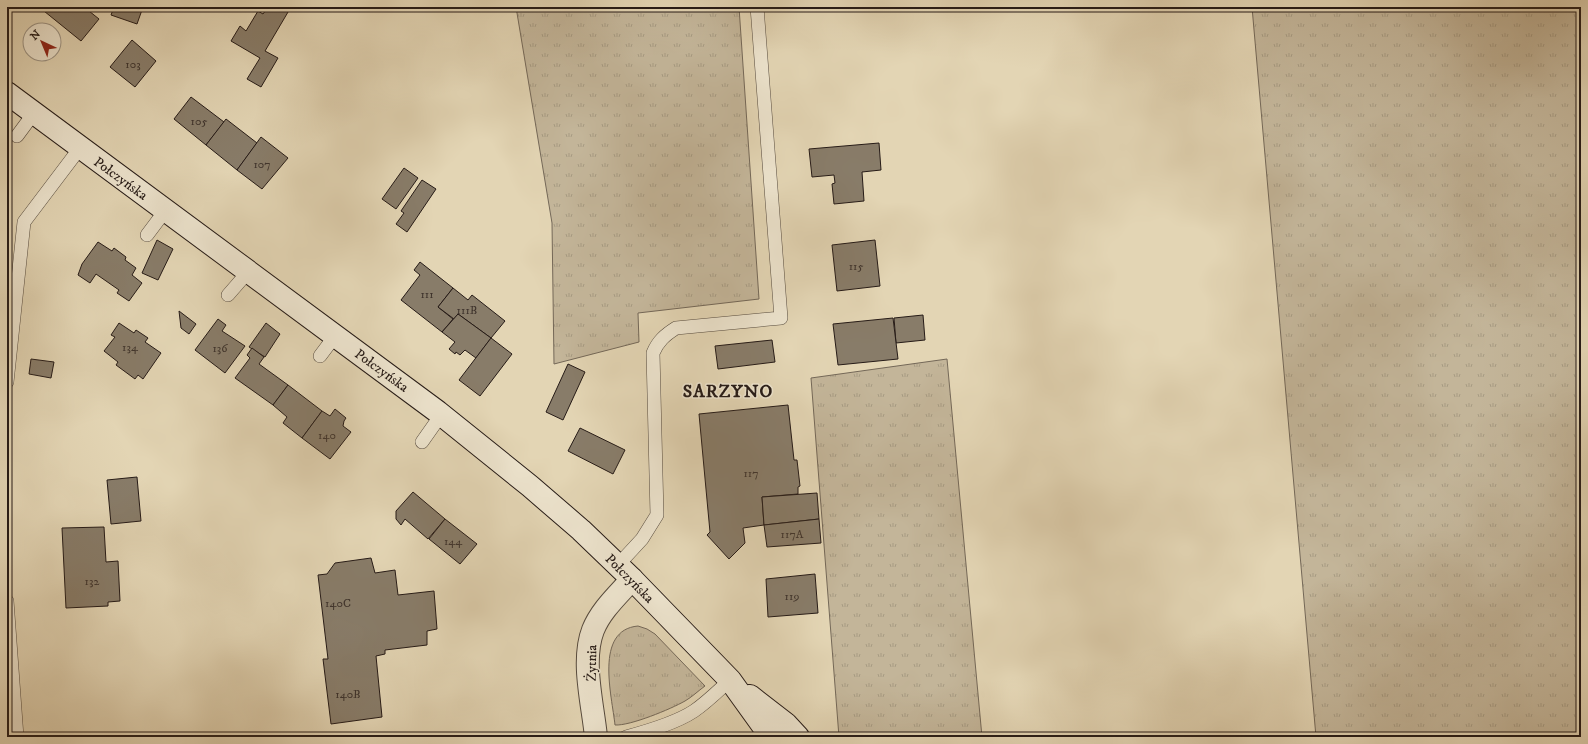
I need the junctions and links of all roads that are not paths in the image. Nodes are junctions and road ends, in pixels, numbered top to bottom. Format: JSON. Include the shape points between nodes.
{"nodes":[{"id":1,"x":757,"y":7,"type":"edge"},
{"id":2,"x":7,"y":93,"type":"edge"},
{"id":3,"x":34,"y":113,"type":"junction"},
{"id":4,"x":17,"y":136,"type":"dead end"},
{"id":5,"x":80,"y":148,"type":"junction"},
{"id":6,"x":165,"y":211,"type":"junction"},
{"id":7,"x":147,"y":235,"type":"dead end"},
{"id":8,"x":248,"y":272,"type":"junction"},
{"id":9,"x":228,"y":295,"type":"dead end"},
{"id":10,"x":335,"y":336,"type":"junction"},
{"id":11,"x":320,"y":356,"type":"dead end"},
{"id":12,"x":7,"y":382,"type":"edge"},
{"id":13,"x":441,"y":415,"type":"junction"},
{"id":14,"x":422,"y":442,"type":"dead end"},
{"id":15,"x":625,"y":572,"type":"junction"},
{"id":16,"x":7,"y":601,"type":"edge"},
{"id":17,"x":730,"y":680,"type":"junction"},
{"id":18,"x":18,"y":737,"type":"edge"},
{"id":19,"x":596,"y":737,"type":"edge"},
{"id":20,"x":626,"y":737,"type":"edge"},
{"id":21,"x":771,"y":737,"type":"edge"},
{"id":22,"x":798,"y":737,"type":"edge"}],
"edges":[{"from":1,"to":15,"type":"lane","via":[[781,318],[676,328],[665,334],[656,344],[653,353],[657,515]]},
{"from":2,"to":3,"type":"main road","name":"Połczyńska"},
{"from":3,"to":4,"type":"lane"},
{"from":3,"to":5,"type":"main road","name":"Połczyńska"},
{"from":5,"to":6,"type":"main road","name":"Połczyńska"},
{"from":5,"to":12,"type":"lane","via":[[24,222]]},
{"from":6,"to":7,"type":"lane"},
{"from":6,"to":8,"type":"main road","name":"Połczyńska"},
{"from":8,"to":9,"type":"lane"},
{"from":8,"to":10,"type":"main road","name":"Połczyńska"},
{"from":10,"to":11,"type":"lane"},
{"from":10,"to":13,"type":"main road","name":"Połczyńska"},
{"from":13,"to":14,"type":"lane"},
{"from":13,"to":15,"type":"main road","name":"Połczyńska","via":[[530,486]]},
{"from":15,"to":17,"type":"main road","name":"Połczyńska"},
{"from":15,"to":19,"type":"main road","name":"Żytnia","via":[[593,631],[588,650]]},
{"from":16,"to":18,"type":"lane"},
{"from":17,"to":20,"type":"lane","via":[[688,714]]},
{"from":17,"to":21,"type":"main road","name":"Połczyńska"},
{"from":17,"to":22,"type":"main road","name":"Połczyńska","via":[[786,724]]}]}
